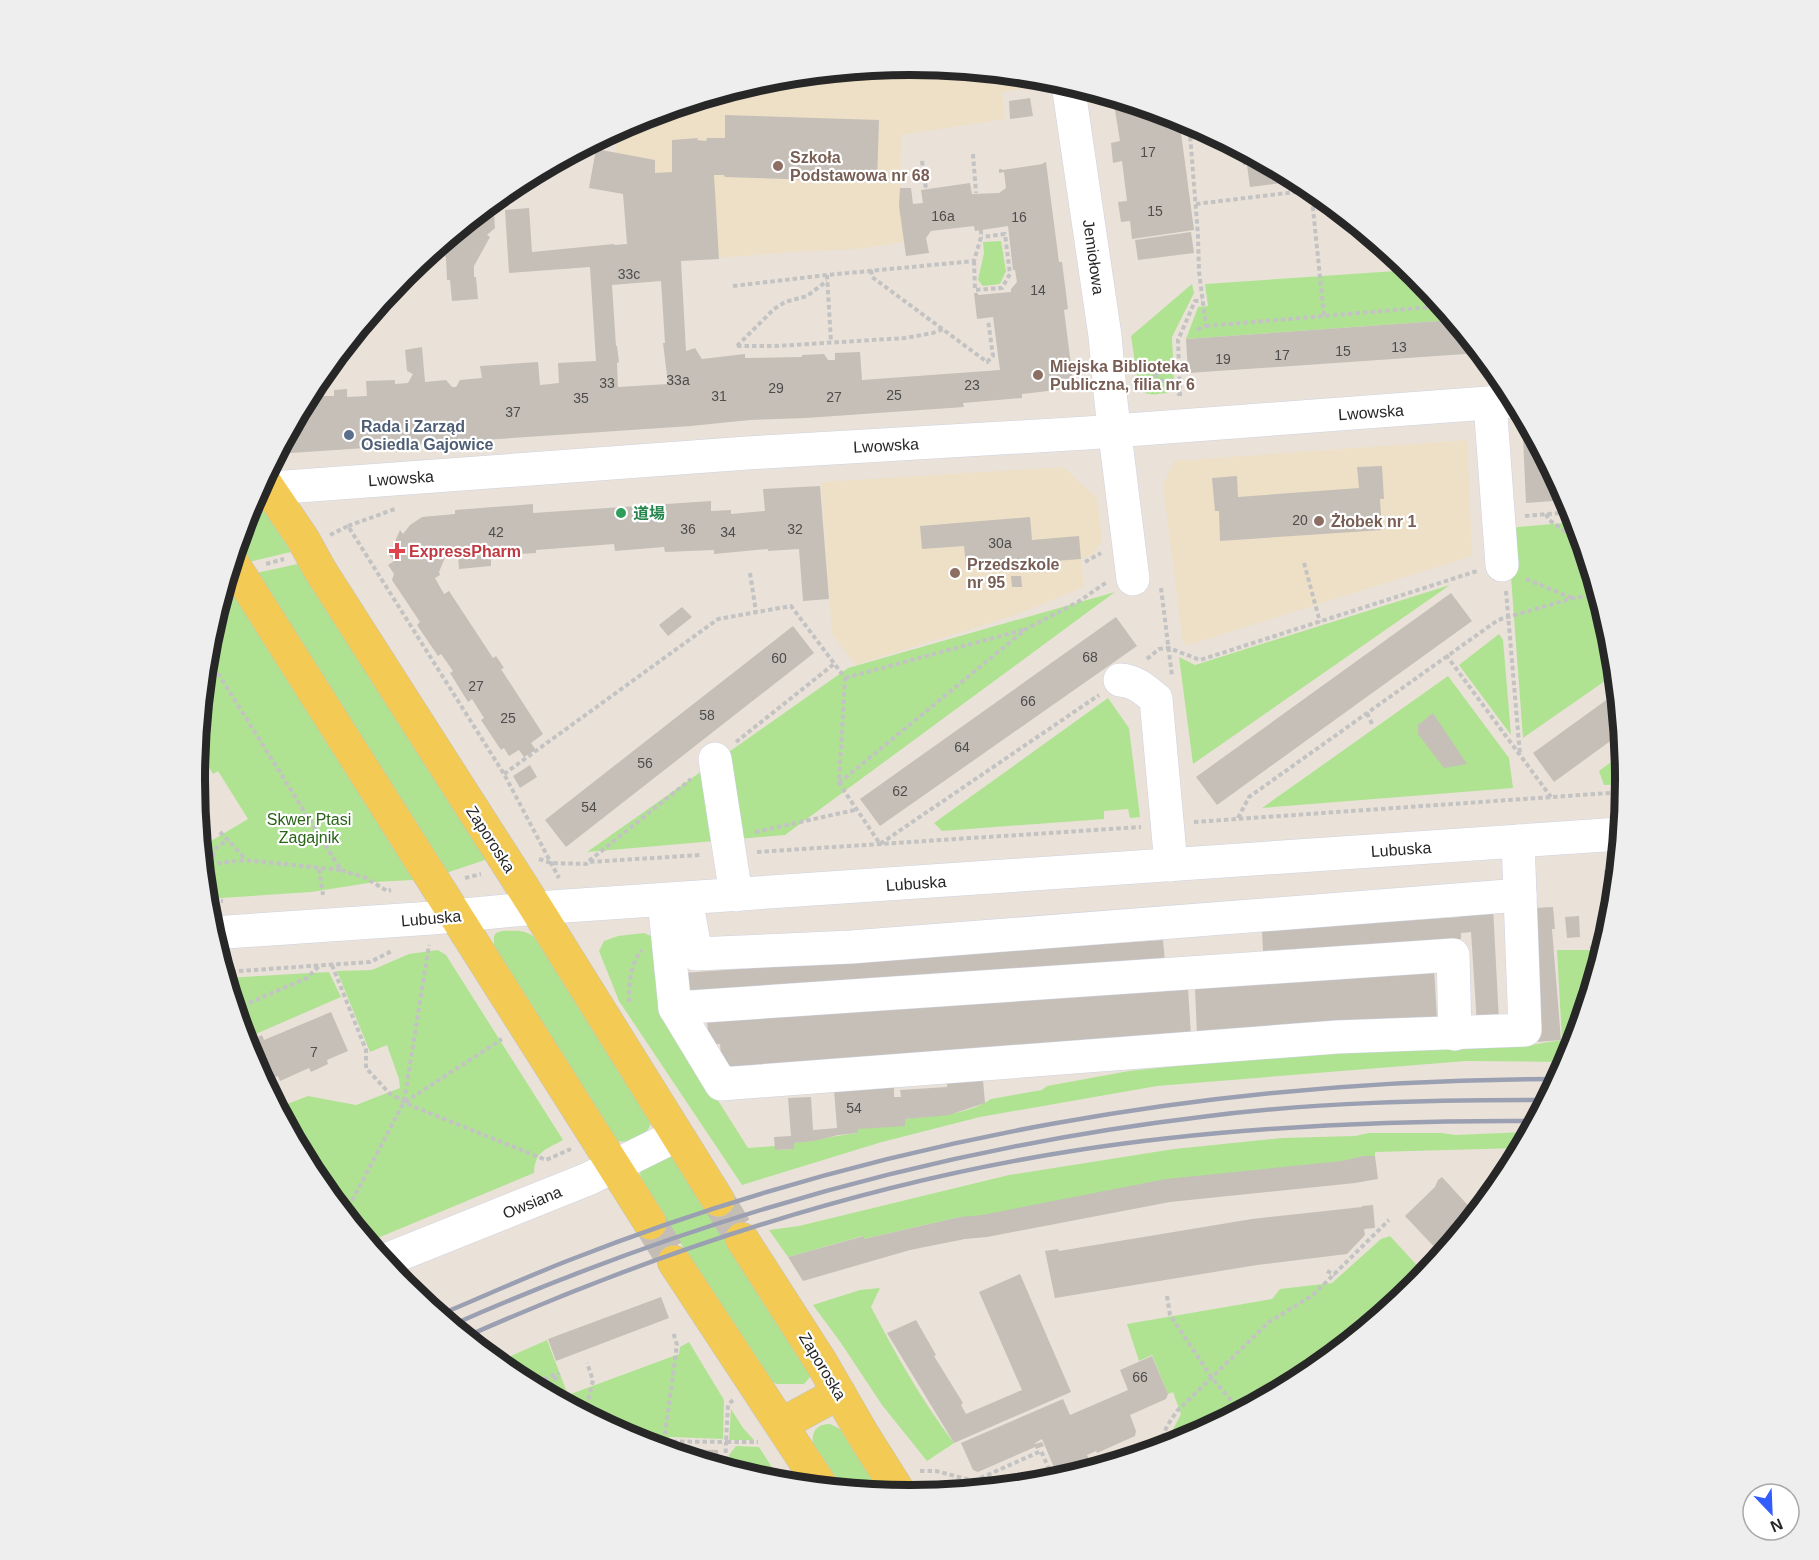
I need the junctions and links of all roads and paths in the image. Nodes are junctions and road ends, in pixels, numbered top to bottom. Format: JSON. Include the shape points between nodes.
{"nodes":[{"id":1,"x":1069,"y":94,"type":"edge"},
{"id":2,"x":1190,"y":134,"type":"edge"},
{"id":3,"x":973,"y":154,"type":"dead end"},
{"id":4,"x":922,"y":161,"type":"dead end"},
{"id":5,"x":926,"y":189,"type":"dead end"},
{"id":6,"x":1296,"y":191,"type":"edge"},
{"id":7,"x":976,"y":193,"type":"dead end"},
{"id":8,"x":1312,"y":202,"type":"edge"},
{"id":9,"x":1196,"y":204,"type":"junction"},
{"id":10,"x":981,"y":230,"type":"dead end"},
{"id":11,"x":981,"y":237,"type":"junction"},
{"id":12,"x":974,"y":261,"type":"junction"},
{"id":13,"x":871,"y":270,"type":"junction"},
{"id":14,"x":827,"y":275,"type":"junction"},
{"id":15,"x":827,"y":281,"type":"junction"},
{"id":16,"x":733,"y":286,"type":"dead end"},
{"id":17,"x":1202,"y":301,"type":"junction"},
{"id":18,"x":1432,"y":307,"type":"edge"},
{"id":19,"x":1324,"y":316,"type":"junction"},
{"id":20,"x":988,"y":320,"type":"dead end"},
{"id":21,"x":1206,"y":326,"type":"junction"},
{"id":22,"x":943,"y":329,"type":"junction"},
{"id":23,"x":1194,"y":331,"type":"dead end"},
{"id":24,"x":831,"y":342,"type":"junction"},
{"id":25,"x":1135,"y":359,"type":"dead end"},
{"id":26,"x":1502,"y":402,"type":"edge"},
{"id":27,"x":1116,"y":431,"type":"junction"},
{"id":28,"x":269,"y":486,"type":"edge"},
{"id":29,"x":267,"y":491,"type":"edge"},
{"id":30,"x":1562,"y":513,"type":"edge"},
{"id":31,"x":1546,"y":514,"type":"junction"},
{"id":32,"x":1499,"y":518,"type":"junction"},
{"id":33,"x":1570,"y":535,"type":"edge"},
{"id":34,"x":326,"y":537,"type":"dead end"},
{"id":35,"x":294,"y":556,"type":"dead end"},
{"id":36,"x":247,"y":564,"type":"edge"},
{"id":37,"x":1304,"y":564,"type":"dead end"},
{"id":38,"x":1503,"y":568,"type":"junction"},
{"id":39,"x":750,"y":573,"type":"dead end"},
{"id":40,"x":1133,"y":579,"type":"joint"},
{"id":41,"x":1589,"y":596,"type":"edge"},
{"id":42,"x":1573,"y":598,"type":"junction"},
{"id":43,"x":756,"y":612,"type":"junction"},
{"id":44,"x":1508,"y":618,"type":"junction"},
{"id":45,"x":1320,"y":622,"type":"junction"},
{"id":46,"x":1026,"y":629,"type":"junction"},
{"id":47,"x":1446,"y":655,"type":"junction"},
{"id":48,"x":214,"y":667,"type":"edge"},
{"id":49,"x":845,"y":678,"type":"junction"},
{"id":50,"x":1125,"y":680,"type":"junction"},
{"id":51,"x":1367,"y":713,"type":"junction"},
{"id":52,"x":1372,"y":726,"type":"dead end"},
{"id":53,"x":1520,"y":755,"type":"junction"},
{"id":54,"x":715,"y":759,"type":"dead end"},
{"id":55,"x":504,"y":774,"type":"junction"},
{"id":56,"x":838,"y":783,"type":"junction"},
{"id":57,"x":1614,"y":793,"type":"edge"},
{"id":58,"x":1551,"y":797,"type":"junction"},
{"id":59,"x":855,"y":810,"type":"junction"},
{"id":60,"x":1238,"y":818,"type":"junction"},
{"id":61,"x":1167,"y":826,"type":"junction"},
{"id":62,"x":220,"y":832,"type":"dead end"},
{"id":63,"x":1612,"y":835,"type":"edge"},
{"id":64,"x":228,"y":840,"type":"junction"},
{"id":65,"x":1518,"y":841,"type":"junction"},
{"id":66,"x":880,"y":844,"type":"junction"},
{"id":67,"x":729,"y":846,"type":"junction"},
{"id":68,"x":535,"y":858,"type":"dead end"},
{"id":69,"x":245,"y":860,"type":"junction"},
{"id":70,"x":551,"y":862,"type":"junction"},
{"id":71,"x":212,"y":864,"type":"joint"},
{"id":72,"x":1171,"y":865,"type":"junction"},
{"id":73,"x":319,"y":869,"type":"junction"},
{"id":74,"x":341,"y":870,"type":"junction"},
{"id":75,"x":483,"y":873,"type":"dead end"},
{"id":76,"x":462,"y":879,"type":"dead end"},
{"id":77,"x":564,"y":886,"type":"dead end"},
{"id":78,"x":396,"y":890,"type":"dead end"},
{"id":79,"x":323,"y":895,"type":"dead end"},
{"id":80,"x":736,"y":895,"type":"junction"},
{"id":81,"x":1520,"y":895,"type":"junction"},
{"id":82,"x":672,"y":906,"type":"junction"},
{"id":83,"x":536,"y":908,"type":"junction"},
{"id":84,"x":457,"y":916,"type":"junction"},
{"id":85,"x":222,"y":932,"type":"edge"},
{"id":86,"x":421,"y":942,"type":"dead end"},
{"id":87,"x":1591,"y":946,"type":"dead end"},
{"id":88,"x":395,"y":949,"type":"dead end"},
{"id":89,"x":1593,"y":950,"type":"edge"},
{"id":90,"x":332,"y":965,"type":"junction"},
{"id":91,"x":320,"y":966,"type":"junction"},
{"id":92,"x":232,"y":972,"type":"edge"},
{"id":93,"x":242,"y":1006,"type":"edge"},
{"id":94,"x":629,"y":1006,"type":"dead end"},
{"id":95,"x":675,"y":1008,"type":"junction"},
{"id":96,"x":1455,"y":1034,"type":"junction"},
{"id":97,"x":506,"y":1037,"type":"dead end"},
{"id":98,"x":404,"y":1102,"type":"junction"},
{"id":99,"x":677,"y":1135,"type":"junction"},
{"id":100,"x":574,"y":1147,"type":"dead end"},
{"id":101,"x":614,"y":1167,"type":"junction"},
{"id":102,"x":718,"y":1200,"type":"tunnel mouth"},
{"id":103,"x":349,"y":1207,"type":"edge"},
{"id":104,"x":1389,"y":1220,"type":"dead end"},
{"id":105,"x":650,"y":1223,"type":"tunnel mouth"},
{"id":106,"x":742,"y":1239,"type":"tunnel mouth"},
{"id":107,"x":391,"y":1258,"type":"edge"},
{"id":108,"x":674,"y":1262,"type":"tunnel mouth"},
{"id":109,"x":1327,"y":1271,"type":"dead end"},
{"id":110,"x":1335,"y":1275,"type":"junction"},
{"id":111,"x":1167,"y":1296,"type":"dead end"},
{"id":112,"x":673,"y":1332,"type":"dead end"},
{"id":113,"x":587,"y":1363,"type":"dead end"},
{"id":114,"x":1212,"y":1378,"type":"junction"},
{"id":115,"x":540,"y":1380,"type":"edge"},
{"id":116,"x":550,"y":1387,"type":"edge"},
{"id":117,"x":839,"y":1393,"type":"junction"},
{"id":118,"x":736,"y":1397,"type":"dead end"},
{"id":119,"x":1235,"y":1405,"type":"edge"},
{"id":120,"x":587,"y":1406,"type":"edge"},
{"id":121,"x":773,"y":1433,"type":"junction"},
{"id":122,"x":1162,"y":1438,"type":"edge"},
{"id":123,"x":664,"y":1441,"type":"edge"},
{"id":124,"x":665,"y":1441,"type":"edge"},
{"id":125,"x":726,"y":1442,"type":"junction"},
{"id":126,"x":725,"y":1460,"type":"edge"},
{"id":127,"x":1050,"y":1470,"type":"edge"},
{"id":128,"x":814,"y":1479,"type":"edge"},
{"id":129,"x":974,"y":1481,"type":"joint"},
{"id":130,"x":910,"y":1483,"type":"edge"}],
"edges":[{"from":1,"to":27,"type":"street","name":"Jemiołowa"},
{"from":2,"to":9,"type":"path"},
{"from":3,"to":7,"type":"path"},
{"from":4,"to":5,"type":"path"},
{"from":6,"to":9,"type":"path"},
{"from":8,"to":19,"type":"path"},
{"from":9,"to":17,"type":"path"},
{"from":10,"to":11,"type":"path"},
{"from":11,"to":12,"type":"path"},
{"from":11,"to":12,"type":"path","via":[[1005,234],[1010,274],[1002,288],[975,290]]},
{"from":12,"to":13,"type":"path"},
{"from":13,"to":14,"type":"path"},
{"from":13,"to":22,"type":"path","via":[[872,277]]},
{"from":14,"to":15,"type":"path"},
{"from":14,"to":16,"type":"path"},
{"from":15,"to":24,"type":"path"},
{"from":15,"to":24,"type":"path","via":[[807,296],[774,309],[737,346]]},
{"from":17,"to":21,"type":"path"},
{"from":17,"to":25,"type":"path","via":[[1194,302],[1178,340],[1180,396]]},
{"from":18,"to":19,"type":"path"},
{"from":19,"to":21,"type":"path"},
{"from":20,"to":22,"type":"path","via":[[993,356],[987,362]]},
{"from":21,"to":23,"type":"path"},
{"from":22,"to":24,"type":"path","via":[[905,338]]},
{"from":26,"to":27,"type":"street","name":"Lwowska"},
{"from":26,"to":32,"type":"street"},
{"from":27,"to":28,"type":"street","name":"Lwowska"},
{"from":27,"to":40,"type":"street","name":"Jemiołowa"},
{"from":29,"to":83,"type":"main road","name":"Zaporoska","via":[[303,539]]},
{"from":30,"to":31,"type":"path"},
{"from":31,"to":32,"type":"path"},
{"from":31,"to":33,"type":"path"},
{"from":32,"to":38,"type":"street"},
{"from":34,"to":55,"type":"path","via":[[348,526]]},
{"from":35,"to":36,"type":"path"},
{"from":36,"to":84,"type":"main road"},
{"from":37,"to":45,"type":"path"},
{"from":38,"to":42,"type":"path"},
{"from":38,"to":44,"type":"path"},
{"from":38,"to":45,"type":"path","via":[[1489,568]]},
{"from":39,"to":43,"type":"path"},
{"from":40,"to":46,"type":"path","via":[[1108,581]]},
{"from":41,"to":42,"type":"path"},
{"from":42,"to":44,"type":"path"},
{"from":43,"to":49,"type":"path","via":[[791,606]]},
{"from":43,"to":55,"type":"path","via":[[718,619]]},
{"from":44,"to":47,"type":"path","via":[[1498,620]]},
{"from":44,"to":53,"type":"path"},
{"from":45,"to":50,"type":"path","via":[[1200,660],[1169,648],[1159,649],[1132,669]]},
{"from":46,"to":49,"type":"path"},
{"from":46,"to":56,"type":"path"},
{"from":47,"to":51,"type":"path"},
{"from":47,"to":53,"type":"path"},
{"from":48,"to":74,"type":"path"},
{"from":49,"to":56,"type":"path"},
{"from":50,"to":61,"type":"street","via":[[1156,699]]},
{"from":50,"to":66,"type":"path"},
{"from":51,"to":52,"type":"path"},
{"from":51,"to":60,"type":"path","via":[[1249,797]]},
{"from":53,"to":58,"type":"path"},
{"from":54,"to":67,"type":"street"},
{"from":55,"to":70,"type":"path"},
{"from":56,"to":59,"type":"path"},
{"from":57,"to":58,"type":"path"},
{"from":58,"to":60,"type":"path"},
{"from":59,"to":66,"type":"path"},
{"from":59,"to":67,"type":"path"},
{"from":60,"to":61,"type":"path"},
{"from":61,"to":66,"type":"path"},
{"from":61,"to":72,"type":"street"},
{"from":62,"to":64,"type":"path"},
{"from":63,"to":65,"type":"street","name":"Lubuska"},
{"from":64,"to":69,"type":"path"},
{"from":64,"to":71,"type":"path","via":[[216,846]]},
{"from":65,"to":72,"type":"street","name":"Lubuska"},
{"from":65,"to":81,"type":"street"},
{"from":66,"to":67,"type":"path"},
{"from":67,"to":70,"type":"path","via":[[586,864]]},
{"from":67,"to":80,"type":"street"},
{"from":68,"to":70,"type":"path"},
{"from":69,"to":71,"type":"path"},
{"from":69,"to":73,"type":"path"},
{"from":70,"to":77,"type":"path"},
{"from":72,"to":80,"type":"street","name":"Lubuska"},
{"from":73,"to":74,"type":"path"},
{"from":73,"to":79,"type":"path"},
{"from":74,"to":78,"type":"path","via":[[366,878],[387,891]]},
{"from":75,"to":76,"type":"path"},
{"from":80,"to":82,"type":"street","name":"Lubuska"},
{"from":81,"to":82,"type":"street","via":[[851,947],[696,954]]},
{"from":81,"to":96,"type":"street","via":[[1525,1030]]},
{"from":82,"to":83,"type":"street","name":"Lubuska"},
{"from":82,"to":94,"type":"path","via":[[635,958]]},
{"from":82,"to":95,"type":"street"},
{"from":83,"to":84,"type":"street","name":"Lubuska"},
{"from":83,"to":99,"type":"main road","name":"Zaporoska"},
{"from":84,"to":85,"type":"street","name":"Lubuska"},
{"from":84,"to":101,"type":"main road"},
{"from":86,"to":98,"type":"path","via":[[430,942]]},
{"from":87,"to":89,"type":"path"},
{"from":88,"to":90,"type":"path","via":[[370,962]]},
{"from":90,"to":91,"type":"path"},
{"from":90,"to":98,"type":"path","via":[[366,1050],[366,1068],[389,1093]]},
{"from":91,"to":92,"type":"path"},
{"from":91,"to":93,"type":"path","via":[[307,978]]},
{"from":95,"to":96,"type":"street","via":[[721,1084],[1337,1036]]},
{"from":95,"to":96,"type":"street","via":[[1453,955]]},
{"from":97,"to":98,"type":"path"},
{"from":98,"to":100,"type":"path","via":[[546,1160]]},
{"from":98,"to":103,"type":"path"},
{"from":99,"to":101,"type":"street","name":"Owsiana"},
{"from":99,"to":102,"type":"main road","name":"Zaporoska"},
{"from":101,"to":105,"type":"main road"},
{"from":101,"to":107,"type":"street","name":"Owsiana"},
{"from":104,"to":110,"type":"path"},
{"from":106,"to":117,"type":"main road","name":"Zaporoska"},
{"from":108,"to":121,"type":"main road","via":[[750,1380]]},
{"from":109,"to":110,"type":"path"},
{"from":110,"to":114,"type":"path","via":[[1303,1303],[1269,1322]]},
{"from":111,"to":114,"type":"path","via":[[1170,1315]]},
{"from":112,"to":123,"type":"path","via":[[677,1345]]},
{"from":113,"to":120,"type":"path","via":[[593,1380]]},
{"from":114,"to":119,"type":"path"},
{"from":114,"to":122,"type":"path","via":[[1177,1411]]},
{"from":115,"to":116,"type":"path","via":[[559,1373]]},
{"from":117,"to":121,"type":"main road"},
{"from":117,"to":130,"type":"main road","name":"Zaporoska"},
{"from":118,"to":125,"type":"path","via":[[728,1405]]},
{"from":121,"to":125,"type":"path"},
{"from":121,"to":128,"type":"main road"},
{"from":124,"to":125,"type":"path"},
{"from":125,"to":126,"type":"path"},
{"from":127,"to":129,"type":"path","via":[[1041,1451]]},
{"from":129,"to":130,"type":"path","via":[[936,1471]]}]}
